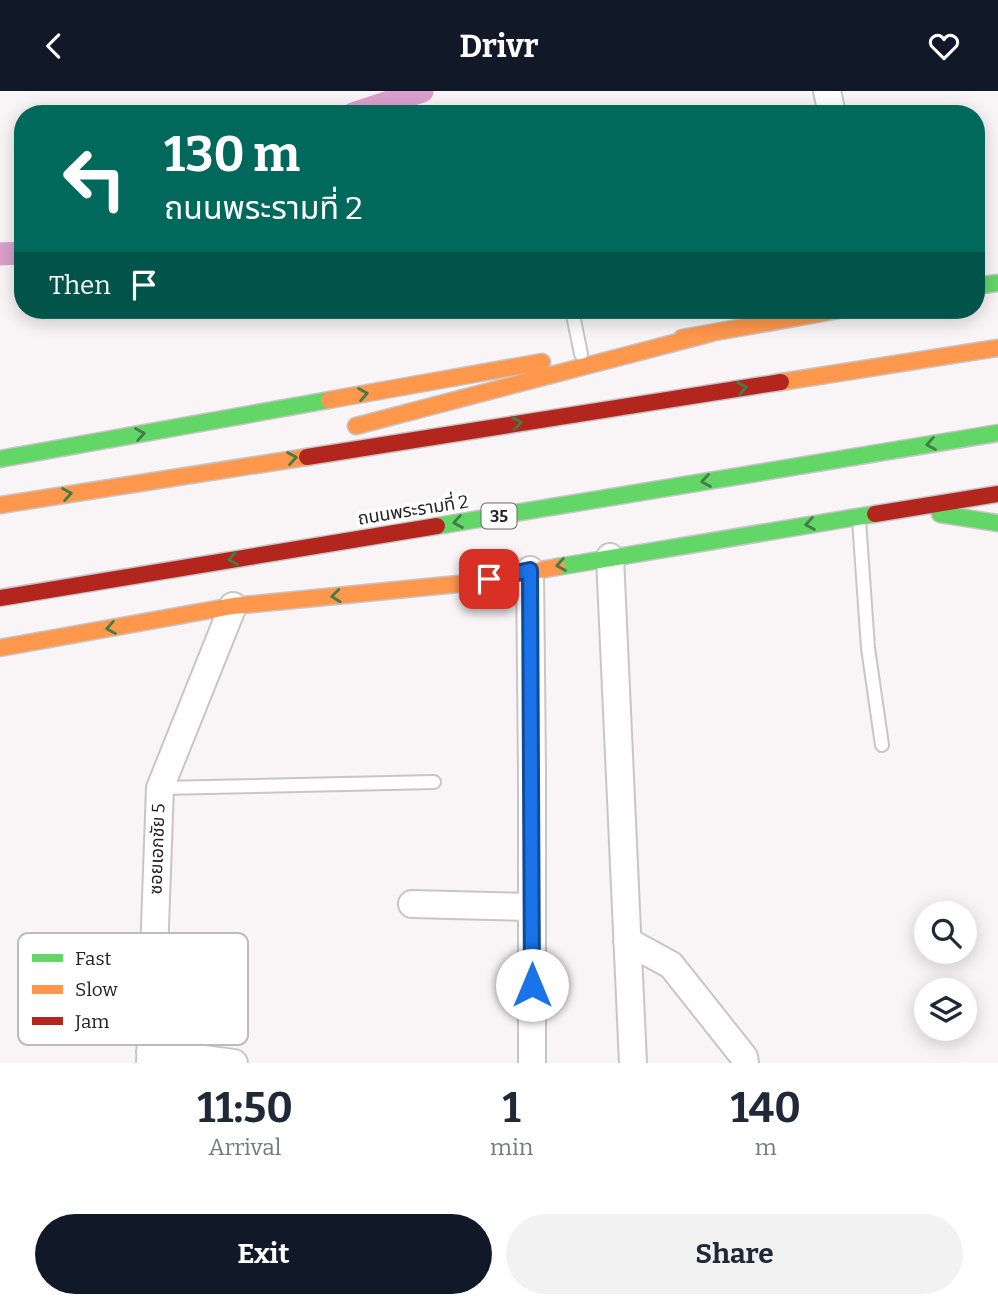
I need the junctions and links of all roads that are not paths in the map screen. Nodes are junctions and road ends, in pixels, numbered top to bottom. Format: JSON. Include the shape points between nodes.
{"nodes":[{"id":1,"x":574,"y":319,"type":"edge"},
{"id":2,"x":789,"y":319,"type":"edge"},
{"id":3,"x":712,"y":333,"type":"junction"},
{"id":4,"x":998,"y":348,"type":"edge"},
{"id":5,"x":582,"y":354,"type":"junction"},
{"id":6,"x":344,"y":429,"type":"dead end"},
{"id":7,"x":998,"y":433,"type":"edge"},
{"id":8,"x":278,"y":446,"type":"dead end"},
{"id":9,"x":0,"y":459,"type":"edge"},
{"id":10,"x":120,"y":485,"type":"junction"},
{"id":11,"x":998,"y":494,"type":"edge"},
{"id":12,"x":0,"y":505,"type":"edge"},
{"id":13,"x":898,"y":510,"type":"junction"},
{"id":14,"x":858,"y":516,"type":"junction"},
{"id":15,"x":998,"y":523,"type":"edge"},
{"id":16,"x":610,"y":557,"type":"junction"},
{"id":17,"x":530,"y":570,"type":"junction"},
{"id":18,"x":0,"y":598,"type":"edge"},
{"id":19,"x":233,"y":606,"type":"junction"},
{"id":20,"x":0,"y":648,"type":"edge"},
{"id":21,"x":882,"y":745,"type":"dead end"},
{"id":22,"x":434,"y":782,"type":"dead end"},
{"id":23,"x":160,"y":788,"type":"junction"},
{"id":24,"x":412,"y":904,"type":"dead end"},
{"id":25,"x":532,"y":907,"type":"junction"},
{"id":26,"x":155,"y":933,"type":"edge"},
{"id":27,"x":627,"y":941,"type":"junction"},
{"id":28,"x":150,"y":1058,"type":"edge"},
{"id":29,"x":234,"y":1063,"type":"edge"},
{"id":30,"x":532,"y":1063,"type":"edge"},
{"id":31,"x":633,"y":1063,"type":"edge"},
{"id":32,"x":745,"y":1063,"type":"edge"}],
"edges":[{"from":1,"to":5,"type":"lane"},
{"from":2,"to":3,"type":"main road"},
{"from":3,"to":5,"type":"main road"},
{"from":3,"to":6,"type":"main road"},
{"from":10,"to":4,"type":"main road","one_way":true},
{"from":9,"to":5,"type":"main road","one_way":true},
{"from":7,"to":18,"type":"main road","name":"ถนนพระรามที่ 2","number":"35","one_way":true},
{"from":8,"to":10,"type":"main road"},
{"from":12,"to":10,"type":"main road","one_way":true},
{"from":11,"to":13,"type":"main road"},
{"from":13,"to":14,"type":"main road"},
{"from":13,"to":15,"type":"main road"},
{"from":14,"to":16,"type":"main road","one_way":true},
{"from":14,"to":21,"type":"lane","via":[[868,648]]},
{"from":16,"to":17,"type":"main road","one_way":true},
{"from":16,"to":27,"type":"street"},
{"from":17,"to":19,"type":"main road","one_way":true,"via":[[468,583]]},
{"from":17,"to":25,"type":"street"},
{"from":19,"to":20,"type":"main road","one_way":true},
{"from":19,"to":23,"type":"street","name":"ซอยเอกชัย 5"},
{"from":22,"to":23,"type":"lane"},
{"from":23,"to":26,"type":"street","name":"ซอยเอกชัย 5"},
{"from":24,"to":25,"type":"street"},
{"from":25,"to":30,"type":"street"},
{"from":27,"to":31,"type":"street"},
{"from":27,"to":32,"type":"street","via":[[671,965]]},
{"from":28,"to":29,"type":"street"}]}
